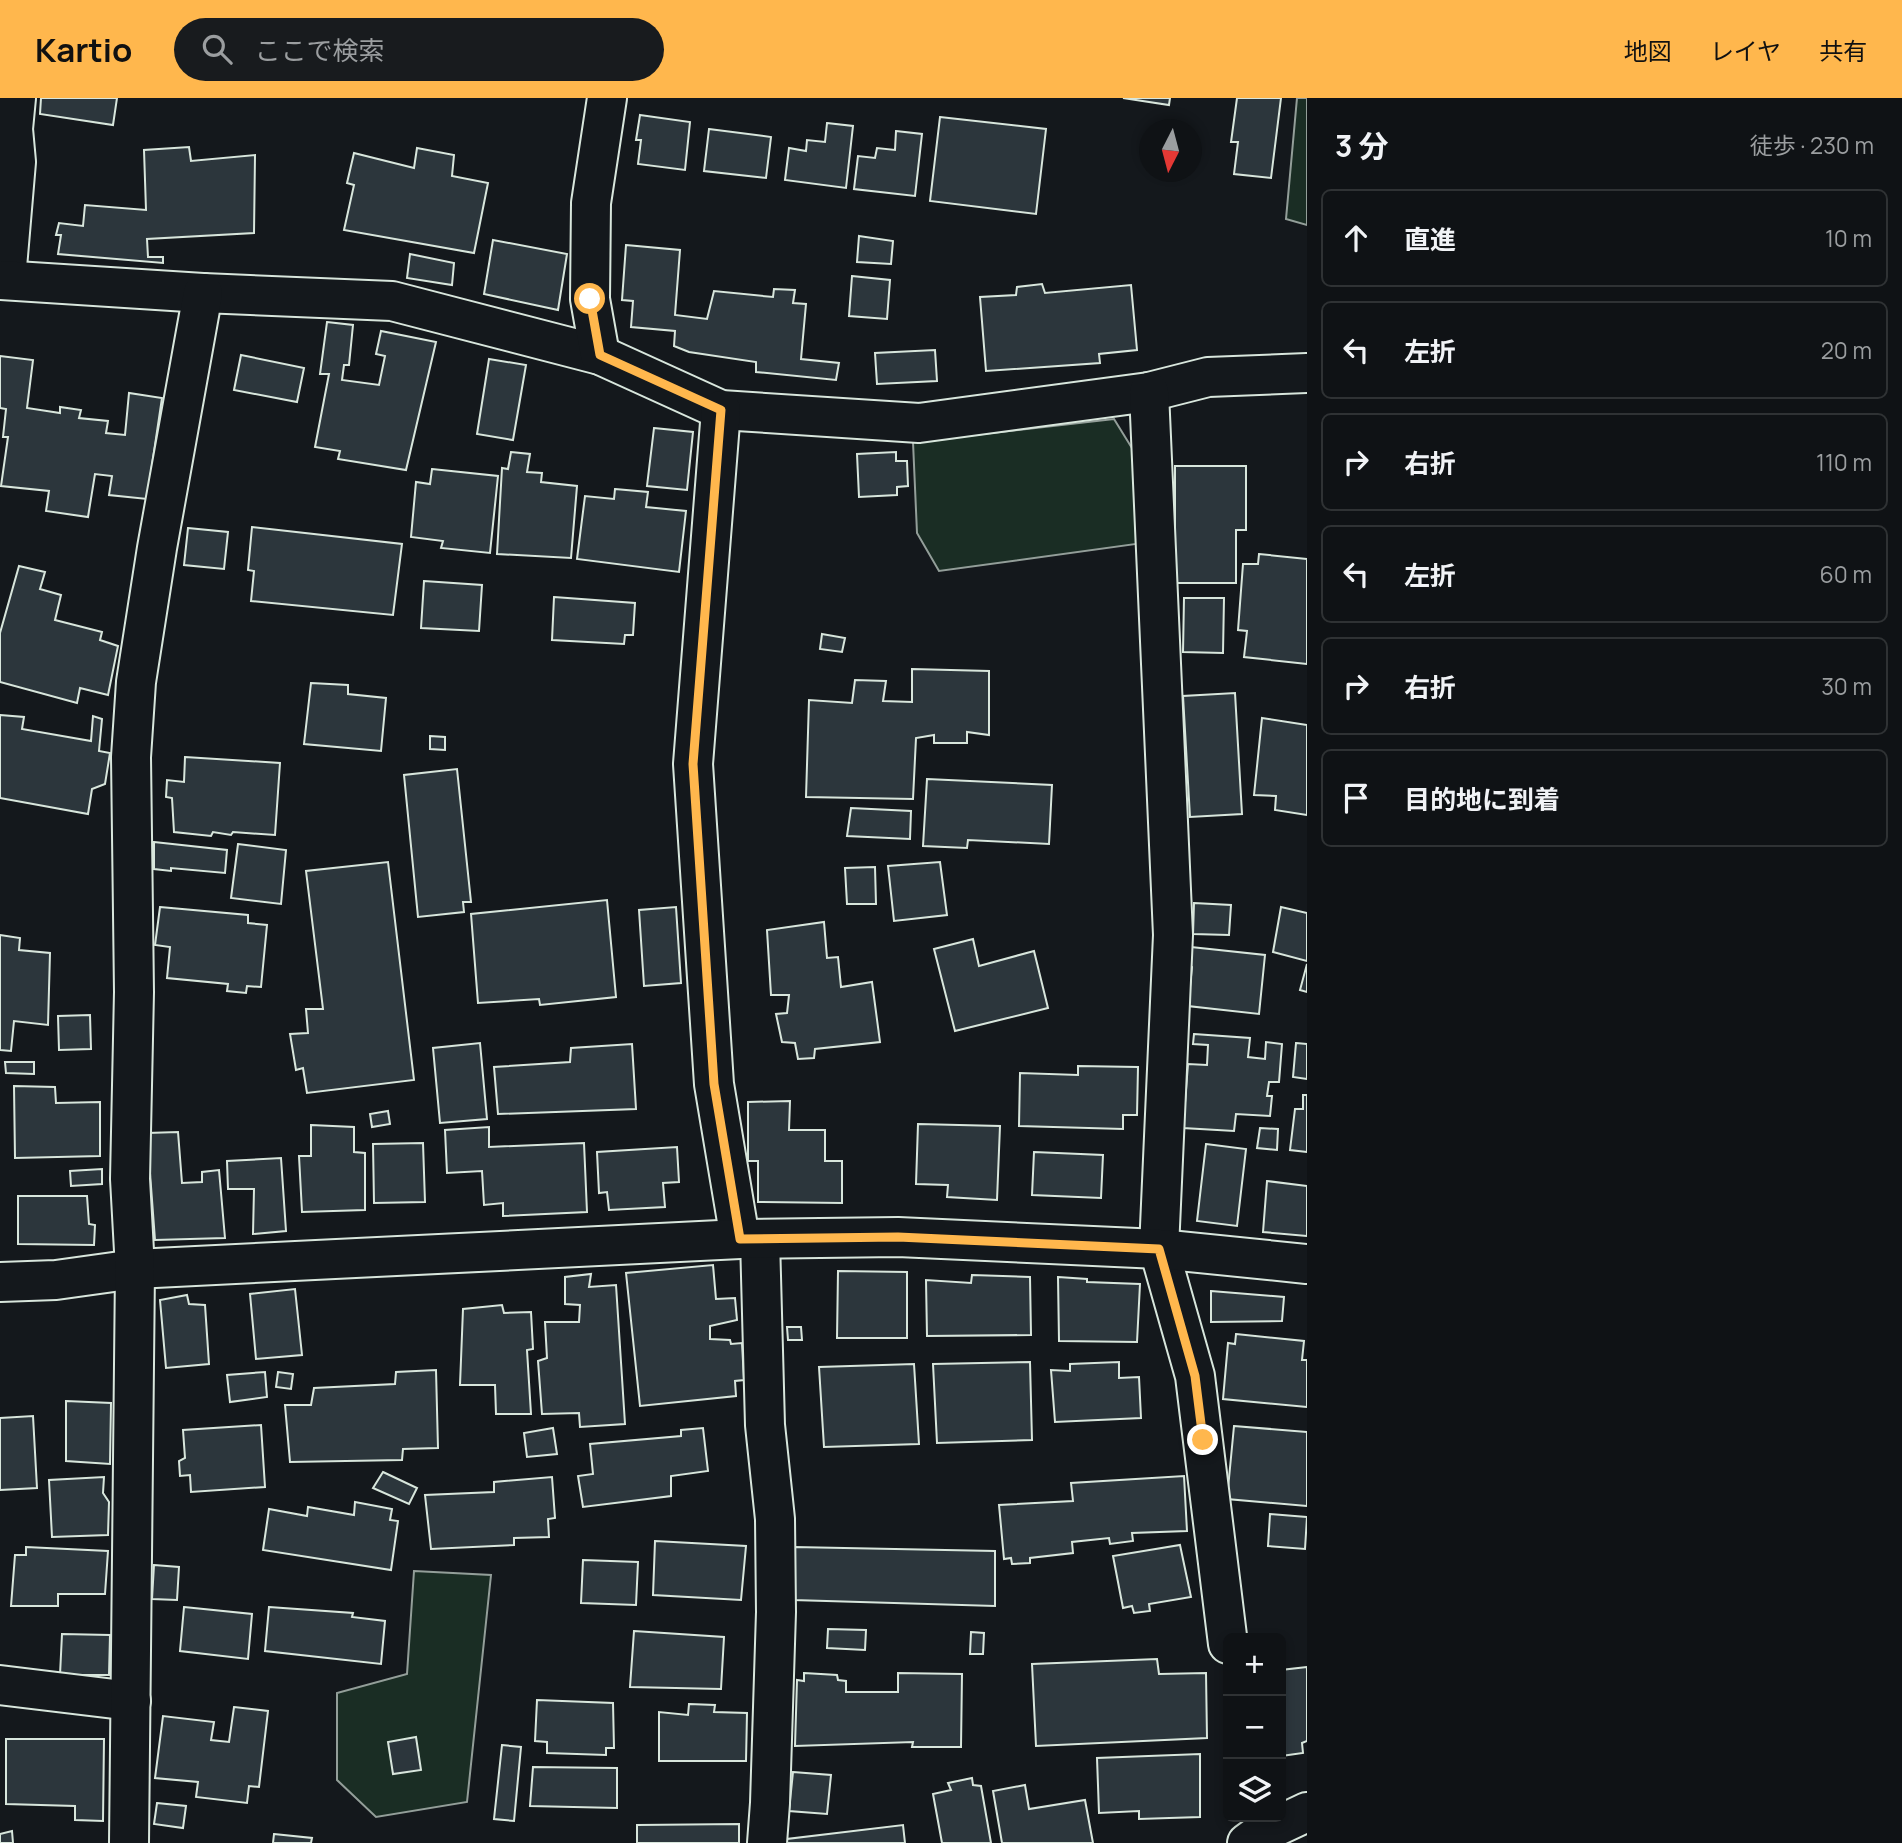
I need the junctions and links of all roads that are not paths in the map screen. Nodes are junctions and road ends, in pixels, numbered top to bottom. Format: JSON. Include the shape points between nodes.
{"nodes":[{"id":1,"x":16,"y":98,"type":"edge"},
{"id":2,"x":607,"y":98,"type":"edge"},
{"id":3,"x":3,"y":279,"type":"edge"},
{"id":4,"x":203,"y":293,"type":"junction"},
{"id":5,"x":600,"y":355,"type":"junction"},
{"id":6,"x":1307,"y":373,"type":"edge"},
{"id":7,"x":1149,"y":392,"type":"junction"},
{"id":8,"x":721,"y":410,"type":"junction"},
{"id":9,"x":750,"y":1239,"type":"junction"},
{"id":10,"x":1159,"y":1249,"type":"junction"},
{"id":11,"x":1307,"y":1264,"type":"edge"},
{"id":12,"x":135,"y":1269,"type":"junction"},
{"id":13,"x":0,"y":1282,"type":"edge"},
{"id":14,"x":1227,"y":1633,"type":"edge"},
{"id":15,"x":0,"y":1685,"type":"edge"},
{"id":16,"x":131,"y":1701,"type":"junction"},
{"id":17,"x":1307,"y":1812,"type":"edge"},
{"id":18,"x":1253,"y":1832,"type":"edge"},
{"id":19,"x":130,"y":1843,"type":"edge"},
{"id":20,"x":767,"y":1843,"type":"edge"}],
"edges":[{"from":1,"to":3,"type":"street","via":[[16,162]]},
{"from":2,"to":5,"type":"street","via":[[591,202],[590,299]]},
{"from":3,"to":4,"type":"street"},
{"from":4,"to":5,"type":"street","via":[[393,301]]},
{"from":4,"to":12,"type":"street","via":[[136,682],[131,757],[134,992],[130,1179]]},
{"from":5,"to":8,"type":"street"},
{"from":6,"to":7,"type":"street","via":[[1208,377]]},
{"from":7,"to":8,"type":"street","via":[[919,423]]},
{"from":7,"to":10,"type":"street","via":[[1173,935]]},
{"from":8,"to":9,"type":"street","via":[[693,764],[714,1084]]},
{"from":9,"to":10,"type":"street","via":[[898,1237]]},
{"from":9,"to":12,"type":"street"},
{"from":9,"to":20,"type":"street","via":[[775,1520]]},
{"from":10,"to":11,"type":"street"},
{"from":10,"to":14,"type":"street","via":[[1195,1376]]},
{"from":12,"to":13,"type":"street"},
{"from":12,"to":16,"type":"street"},
{"from":15,"to":16,"type":"street"},
{"from":16,"to":19,"type":"street"},
{"from":17,"to":18,"type":"street"}]}
